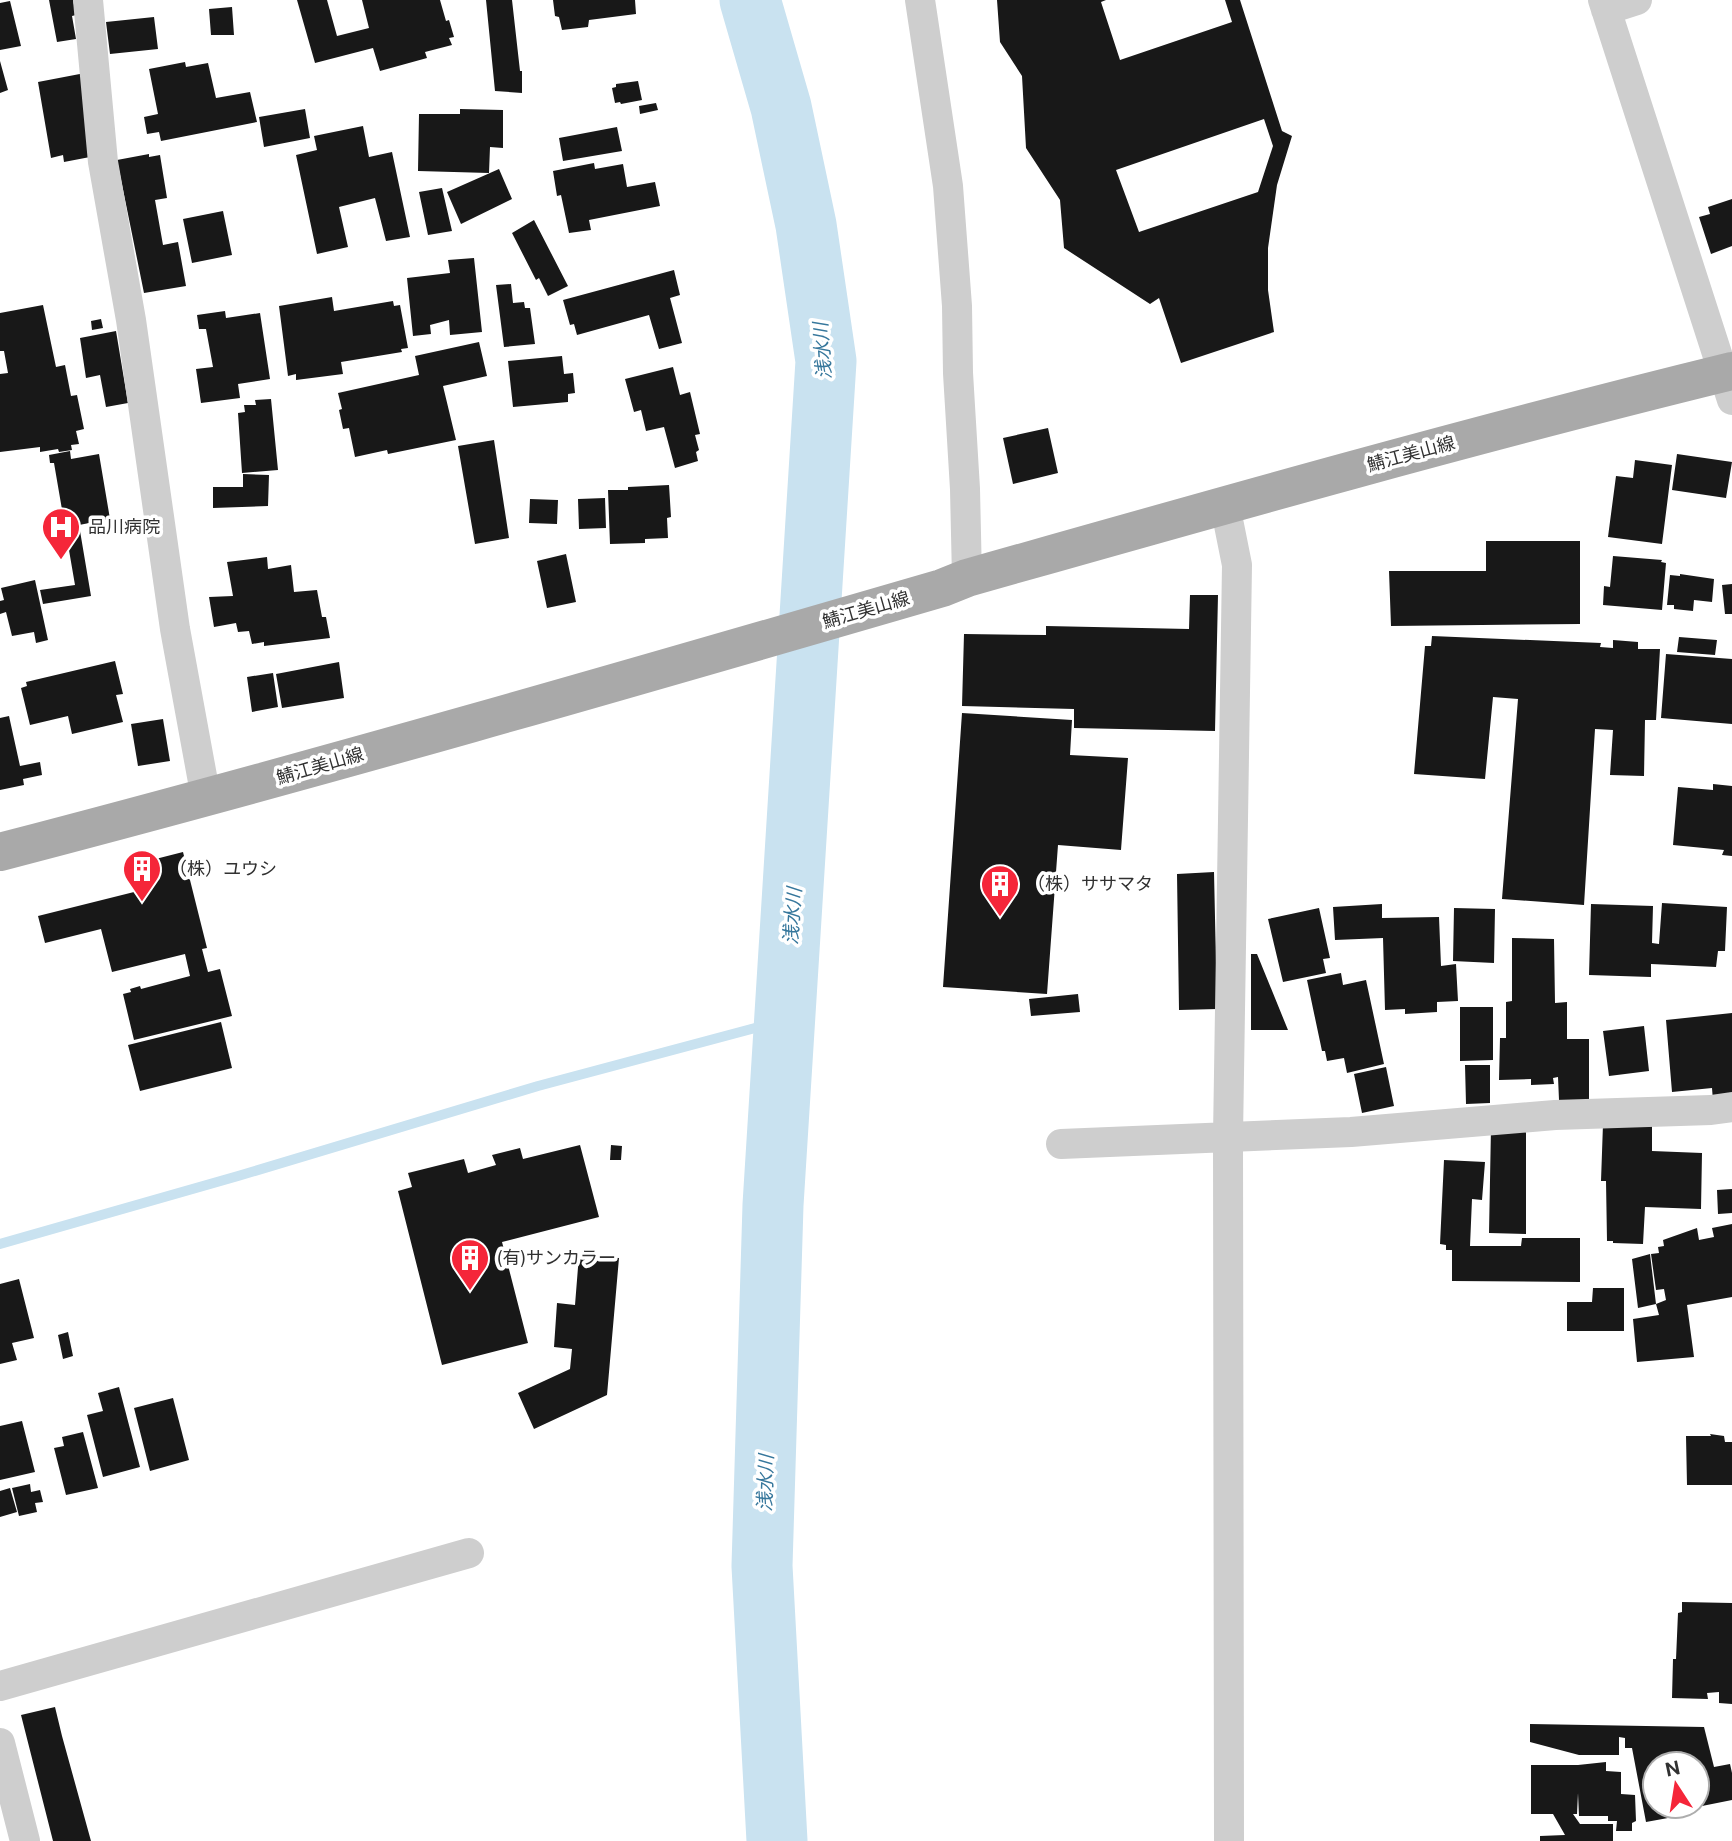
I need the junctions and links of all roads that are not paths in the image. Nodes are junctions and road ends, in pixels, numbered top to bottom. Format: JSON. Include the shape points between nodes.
{"nodes":[{"id":1,"x":88,"y":0,"type":"edge"},
{"id":2,"x":920,"y":0,"type":"edge"},
{"id":3,"x":1637,"y":0,"type":"edge"},
{"id":4,"x":1604,"y":5,"type":"edge"},
{"id":5,"x":1729,"y":381,"type":"edge"},
{"id":6,"x":1224,"y":505,"type":"junction"},
{"id":7,"x":955,"y":583,"type":"junction"},
{"id":8,"x":206,"y":798,"type":"junction"},
{"id":9,"x":0,"y":852,"type":"edge"},
{"id":10,"x":1732,"y":1107,"type":"edge"},
{"id":11,"x":1228,"y":1137,"type":"junction"},
{"id":12,"x":1061,"y":1144,"type":"dead end"},
{"id":13,"x":469,"y":1553,"type":"dead end"},
{"id":14,"x":0,"y":1686,"type":"edge"},
{"id":15,"x":0,"y":1743,"type":"edge"},
{"id":16,"x":26,"y":1841,"type":"edge"},
{"id":17,"x":1229,"y":1841,"type":"edge"}],
"edges":[{"from":1,"to":8,"type":"street","via":[[103,162],[133,333],[175,629]]},
{"from":2,"to":7,"type":"street","via":[[948,186],[957,306],[965,489]]},
{"from":3,"to":4,"type":"street"},
{"from":4,"to":5,"type":"street"},
{"from":5,"to":6,"type":"main road","name":"鯖江美山線","via":[[1443,444]]},
{"from":6,"to":7,"type":"main road","name":"鯖江美山線"},
{"from":6,"to":11,"type":"street","via":[[1237,565]]},
{"from":7,"to":8,"type":"main road","name":"鯖江美山線"},
{"from":8,"to":9,"type":"main road","name":"鯖江美山線"},
{"from":10,"to":11,"type":"street"},
{"from":11,"to":12,"type":"street"},
{"from":11,"to":17,"type":"street"},
{"from":13,"to":14,"type":"street"},
{"from":15,"to":16,"type":"street"}]}
